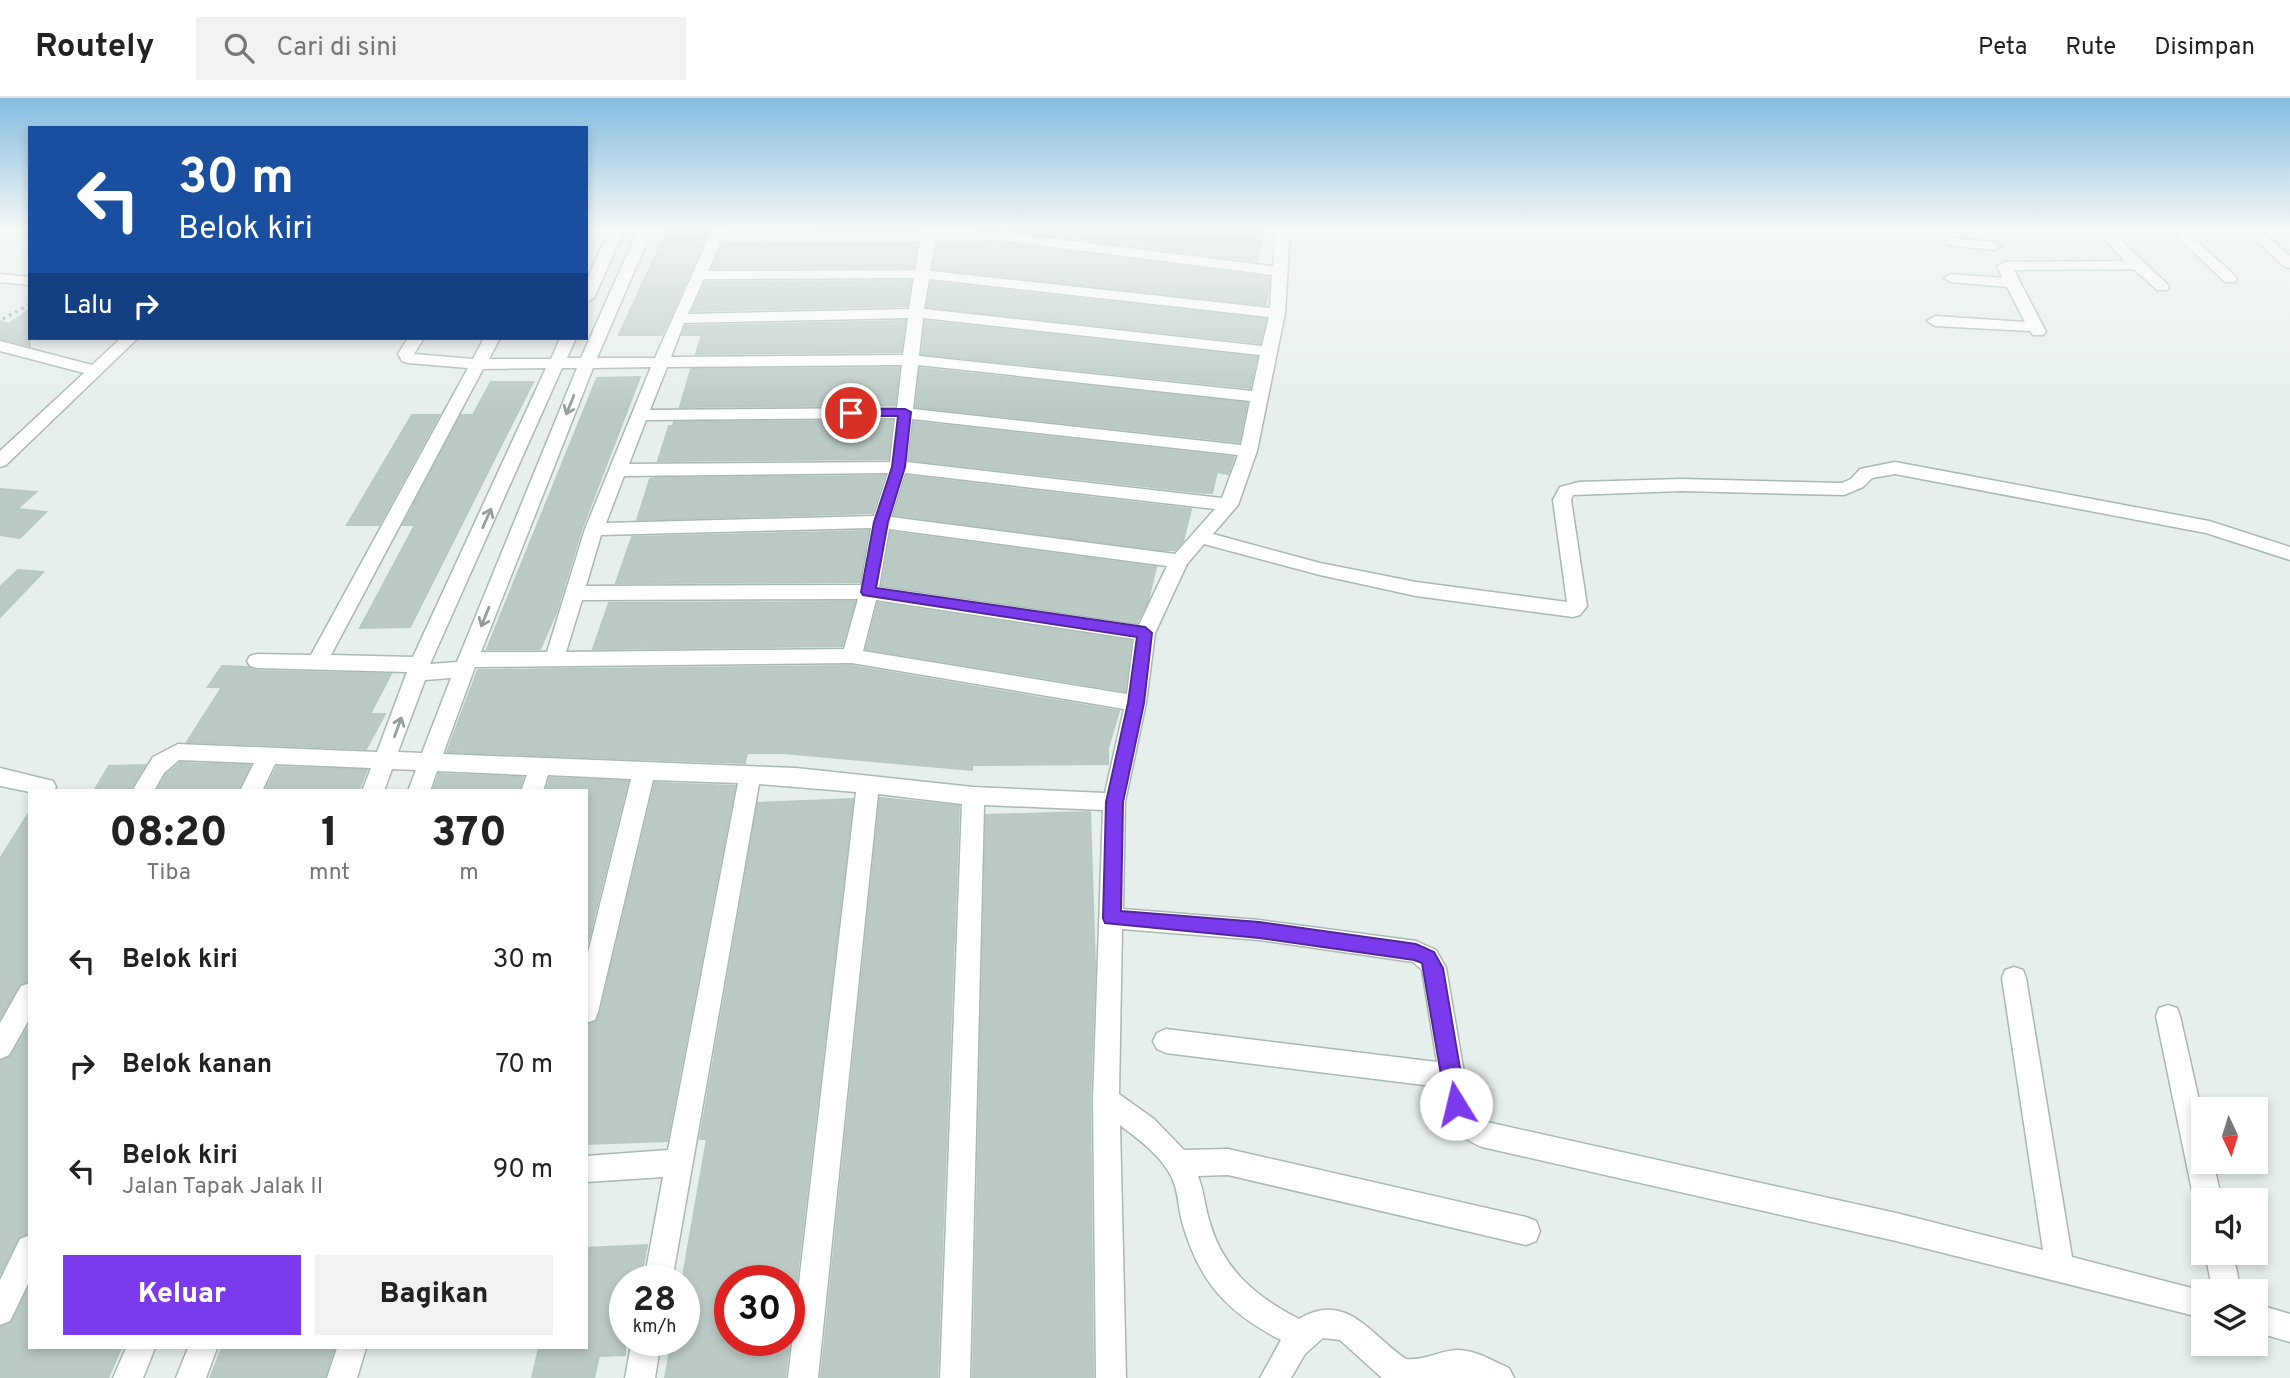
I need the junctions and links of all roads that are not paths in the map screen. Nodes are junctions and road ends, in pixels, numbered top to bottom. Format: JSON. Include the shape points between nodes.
{"nodes":[{"id":1,"x":618,"y":290,"type":"edge"},
{"id":2,"x":692,"y":290,"type":"edge"},
{"id":3,"x":920,"y":290,"type":"edge"},
{"id":4,"x":1065,"y":290,"type":"edge"},
{"id":5,"x":1278,"y":290,"type":"edge"},
{"id":6,"x":2016,"y":290,"type":"edge"},
{"id":7,"x":916,"y":313,"type":"junction"},
{"id":8,"x":1277,"y":313,"type":"junction"},
{"id":9,"x":678,"y":318,"type":"junction"},
{"id":10,"x":1935,"y":321,"type":"dead end"},
{"id":11,"x":128,"y":340,"type":"edge"},
{"id":12,"x":415,"y":340,"type":"edge"},
{"id":13,"x":491,"y":340,"type":"edge"},
{"id":14,"x":567,"y":340,"type":"edge"},
{"id":15,"x":0,"y":346,"type":"edge"},
{"id":16,"x":1268,"y":351,"type":"junction"},
{"id":17,"x":912,"y":360,"type":"junction"},
{"id":18,"x":661,"y":362,"type":"junction"},
{"id":19,"x":584,"y":363,"type":"junction"},
{"id":20,"x":478,"y":364,"type":"junction"},
{"id":21,"x":559,"y":364,"type":"junction"},
{"id":22,"x":95,"y":371,"type":"junction"},
{"id":23,"x":1259,"y":397,"type":"junction"},
{"id":24,"x":905,"y":412,"type":"junction"},
{"id":25,"x":638,"y":415,"type":"junction"},
{"id":26,"x":1248,"y":451,"type":"junction"},
{"id":27,"x":0,"y":461,"type":"edge"},
{"id":28,"x":898,"y":467,"type":"junction"},
{"id":29,"x":618,"y":470,"type":"junction"},
{"id":30,"x":1229,"y":505,"type":"junction"},
{"id":31,"x":881,"y":522,"type":"junction"},
{"id":32,"x":594,"y":529,"type":"junction"},
{"id":33,"x":1201,"y":537,"type":"junction"},
{"id":34,"x":2290,"y":554,"type":"edge"},
{"id":35,"x":1179,"y":561,"type":"junction"},
{"id":36,"x":869,"y":592,"type":"junction"},
{"id":37,"x":576,"y":593,"type":"junction"},
{"id":38,"x":1145,"y":633,"type":"junction"},
{"id":39,"x":852,"y":656,"type":"junction"},
{"id":40,"x":554,"y":660,"type":"junction"},
{"id":41,"x":257,"y":661,"type":"dead end"},
{"id":42,"x":318,"y":661,"type":"junction"},
{"id":43,"x":463,"y":667,"type":"junction"},
{"id":44,"x":422,"y":670,"type":"junction"},
{"id":45,"x":1136,"y":703,"type":"junction"},
{"id":46,"x":268,"y":757,"type":"junction"},
{"id":47,"x":389,"y":761,"type":"junction"},
{"id":48,"x":427,"y":763,"type":"junction"},
{"id":49,"x":540,"y":767,"type":"junction"},
{"id":50,"x":644,"y":771,"type":"junction"},
{"id":51,"x":750,"y":775,"type":"junction"},
{"id":52,"x":0,"y":777,"type":"edge"},
{"id":53,"x":869,"y":785,"type":"junction"},
{"id":54,"x":45,"y":787,"type":"dead end"},
{"id":55,"x":144,"y":789,"type":"edge"},
{"id":56,"x":252,"y":789,"type":"edge"},
{"id":57,"x":374,"y":789,"type":"edge"},
{"id":58,"x":420,"y":789,"type":"edge"},
{"id":59,"x":533,"y":789,"type":"edge"},
{"id":60,"x":973,"y":796,"type":"junction"},
{"id":61,"x":1114,"y":802,"type":"junction"},
{"id":62,"x":1112,"y":918,"type":"junction"},
{"id":63,"x":2014,"y":978,"type":"dead end"},
{"id":64,"x":28,"y":998,"type":"edge"},
{"id":65,"x":588,"y":1004,"type":"edge"},
{"id":66,"x":2168,"y":1016,"type":"dead end"},
{"id":67,"x":1166,"y":1041,"type":"dead end"},
{"id":68,"x":0,"y":1047,"type":"edge"},
{"id":69,"x":1452,"y":1076,"type":"junction"},
{"id":70,"x":1106,"y":1100,"type":"junction"},
{"id":71,"x":679,"y":1163,"type":"junction"},
{"id":72,"x":1179,"y":1163,"type":"junction"},
{"id":73,"x":588,"y":1169,"type":"edge"},
{"id":74,"x":2205,"y":1188,"type":"edge"},
{"id":75,"x":1526,"y":1231,"type":"dead end"},
{"id":76,"x":28,"y":1254,"type":"edge"},
{"id":77,"x":660,"y":1265,"type":"edge"},
{"id":78,"x":2060,"y":1268,"type":"junction"},
{"id":79,"x":2191,"y":1301,"type":"edge"},
{"id":80,"x":0,"y":1311,"type":"edge"},
{"id":81,"x":2268,"y":1322,"type":"edge"},
{"id":82,"x":2290,"y":1328,"type":"edge"},
{"id":83,"x":1301,"y":1335,"type":"junction"},
{"id":84,"x":141,"y":1349,"type":"edge"},
{"id":85,"x":203,"y":1349,"type":"edge"},
{"id":86,"x":352,"y":1349,"type":"edge"},
{"id":87,"x":644,"y":1356,"type":"edge"},
{"id":88,"x":128,"y":1378,"type":"edge"},
{"id":89,"x":191,"y":1378,"type":"edge"},
{"id":90,"x":342,"y":1378,"type":"edge"},
{"id":91,"x":640,"y":1378,"type":"edge"},
{"id":92,"x":803,"y":1378,"type":"edge"},
{"id":93,"x":955,"y":1378,"type":"edge"},
{"id":94,"x":1111,"y":1378,"type":"edge"},
{"id":95,"x":1275,"y":1378,"type":"edge"},
{"id":96,"x":1499,"y":1378,"type":"edge"}],
"edges":[{"from":1,"to":19,"type":"street"},
{"from":2,"to":9,"type":"street"},
{"from":3,"to":7,"type":"street"},
{"from":4,"to":8,"type":"street"},
{"from":5,"to":8,"type":"street"},
{"from":6,"to":10,"type":"street","via":[[2037,330]]},
{"from":7,"to":9,"type":"street"},
{"from":7,"to":16,"type":"street"},
{"from":7,"to":17,"type":"street"},
{"from":8,"to":16,"type":"street"},
{"from":9,"to":18,"type":"street"},
{"from":11,"to":22,"type":"street"},
{"from":12,"to":20,"type":"street","via":[[408,358]]},
{"from":13,"to":20,"type":"street"},
{"from":14,"to":21,"type":"street"},
{"from":15,"to":22,"type":"street"},
{"from":16,"to":23,"type":"street"},
{"from":17,"to":18,"type":"street"},
{"from":17,"to":23,"type":"street"},
{"from":17,"to":24,"type":"street"},
{"from":18,"to":19,"type":"street"},
{"from":18,"to":25,"type":"street"},
{"from":19,"to":21,"type":"street"},
{"from":19,"to":43,"type":"street","one_way":true},
{"from":20,"to":21,"type":"street"},
{"from":20,"to":42,"type":"street"},
{"from":44,"to":21,"type":"street","one_way":true},
{"from":22,"to":27,"type":"street"},
{"from":23,"to":26,"type":"street"},
{"from":24,"to":25,"type":"street"},
{"from":24,"to":26,"type":"street"},
{"from":24,"to":28,"type":"street"},
{"from":25,"to":29,"type":"street"},
{"from":26,"to":30,"type":"street"},
{"from":28,"to":29,"type":"street"},
{"from":28,"to":30,"type":"street"},
{"from":28,"to":31,"type":"street"},
{"from":29,"to":32,"type":"street"},
{"from":30,"to":33,"type":"street"},
{"from":31,"to":32,"type":"street"},
{"from":31,"to":35,"type":"street"},
{"from":31,"to":36,"type":"street"},
{"from":32,"to":37,"type":"street"},
{"from":33,"to":34,"type":"street","via":[[1416,590],[1573,610],[1577,606],[1562,500],[1566,491],[1681,485],[1844,489],[1866,473],[1895,468],[2210,527]]},
{"from":33,"to":35,"type":"street"},
{"from":35,"to":38,"type":"street"},
{"from":36,"to":37,"type":"street"},
{"from":36,"to":38,"type":"street"},
{"from":36,"to":39,"type":"street"},
{"from":37,"to":40,"type":"street"},
{"from":38,"to":45,"type":"street"},
{"from":39,"to":40,"type":"street"},
{"from":39,"to":45,"type":"street"},
{"from":40,"to":43,"type":"street"},
{"from":41,"to":42,"type":"street"},
{"from":42,"to":44,"type":"street"},
{"from":43,"to":44,"type":"street"},
{"from":43,"to":48,"type":"street"},
{"from":47,"to":44,"type":"street","one_way":true},
{"from":45,"to":61,"type":"street"},
{"from":46,"to":47,"type":"street"},
{"from":46,"to":55,"type":"street","via":[[178,752],[159,763]]},
{"from":46,"to":56,"type":"street"},
{"from":47,"to":48,"type":"street"},
{"from":47,"to":57,"type":"street"},
{"from":48,"to":49,"type":"street"},
{"from":48,"to":58,"type":"street"},
{"from":49,"to":50,"type":"street"},
{"from":49,"to":59,"type":"street"},
{"from":50,"to":51,"type":"street"},
{"from":50,"to":65,"type":"street"},
{"from":51,"to":53,"type":"street"},
{"from":51,"to":71,"type":"street"},
{"from":52,"to":54,"type":"street"},
{"from":53,"to":60,"type":"street"},
{"from":53,"to":92,"type":"street"},
{"from":60,"to":61,"type":"street"},
{"from":60,"to":93,"type":"street"},
{"from":61,"to":62,"type":"street"},
{"from":62,"to":69,"type":"street","via":[[1259,930],[1416,952],[1434,968]]},
{"from":62,"to":70,"type":"street"},
{"from":63,"to":78,"type":"street"},
{"from":64,"to":68,"type":"street"},
{"from":66,"to":74,"type":"street"},
{"from":67,"to":69,"type":"street"},
{"from":69,"to":78,"type":"street","via":[[1456,1104],[1466,1124],[1482,1134]]},
{"from":70,"to":72,"type":"street","via":[[1136,1119]]},
{"from":70,"to":94,"type":"street"},
{"from":71,"to":73,"type":"street"},
{"from":71,"to":77,"type":"street"},
{"from":72,"to":75,"type":"street","via":[[1228,1162]]},
{"from":72,"to":83,"type":"street","via":[[1206,1256],[1230,1291],[1264,1317]]},
{"from":76,"to":80,"type":"street"},
{"from":78,"to":79,"type":"street"},
{"from":81,"to":82,"type":"street"},
{"from":83,"to":95,"type":"street"},
{"from":83,"to":96,"type":"street","via":[[1317,1323],[1332,1324],[1350,1330],[1406,1375],[1464,1365]]},
{"from":84,"to":88,"type":"street"},
{"from":85,"to":89,"type":"street"},
{"from":86,"to":90,"type":"street"},
{"from":87,"to":91,"type":"street"}]}
